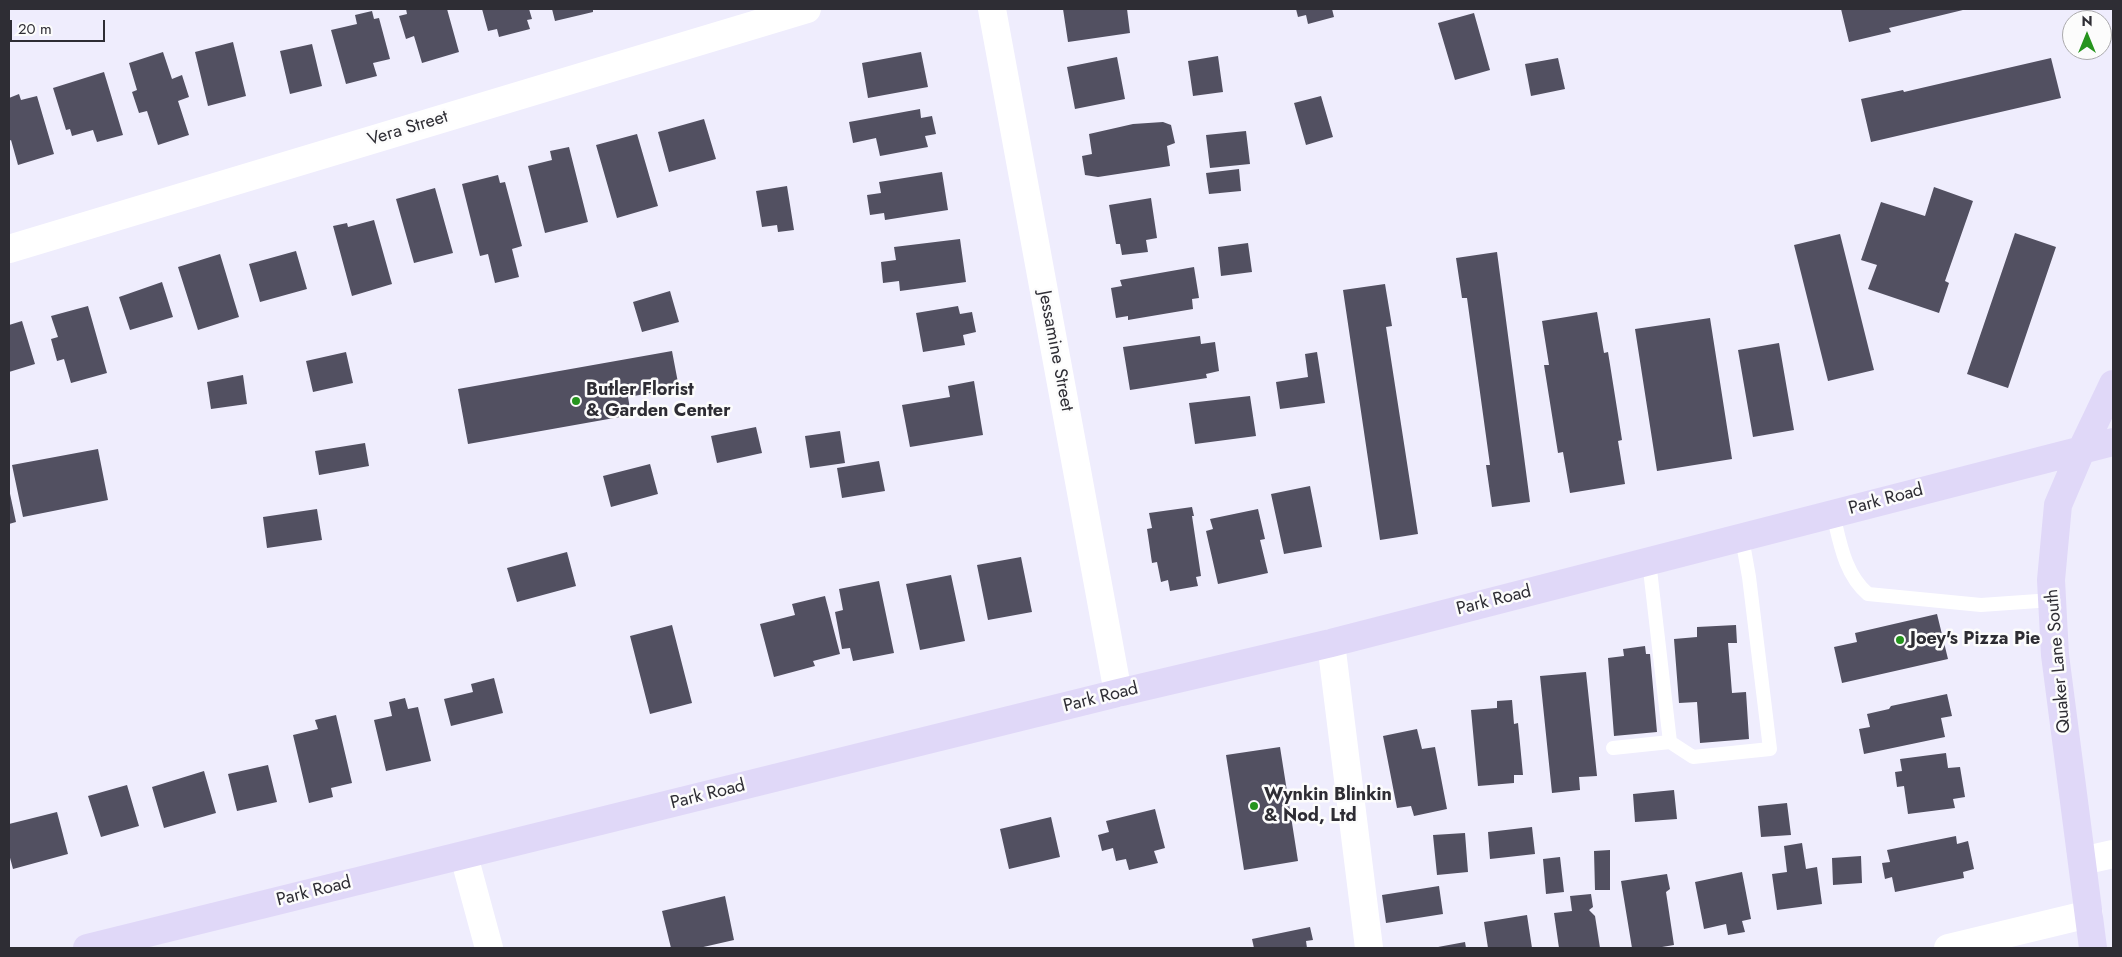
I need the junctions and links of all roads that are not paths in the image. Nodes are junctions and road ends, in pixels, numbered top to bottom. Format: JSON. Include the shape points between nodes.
{"nodes":[{"id":1,"x":807,"y":9,"type":"edge"},
{"id":2,"x":992,"y":9,"type":"edge"},
{"id":3,"x":9,"y":249,"type":"edge"},
{"id":4,"x":2113,"y":384,"type":"edge"},
{"id":5,"x":2113,"y":442,"type":"edge"},
{"id":6,"x":2081,"y":451,"type":"junction"},
{"id":7,"x":1833,"y":514,"type":"junction"},
{"id":8,"x":1742,"y":538,"type":"junction"},
{"id":9,"x":1649,"y":562,"type":"junction"},
{"id":10,"x":2052,"y":600,"type":"junction"},
{"id":11,"x":1331,"y":643,"type":"junction"},
{"id":12,"x":1118,"y":693,"type":"junction"},
{"id":13,"x":1670,"y":742,"type":"junction"},
{"id":14,"x":1613,"y":748,"type":"dead end"},
{"id":15,"x":2113,"y":854,"type":"edge"},
{"id":16,"x":464,"y":856,"type":"junction"},
{"id":17,"x":2082,"y":861,"type":"junction"},
{"id":18,"x":2089,"y":914,"type":"junction"},
{"id":19,"x":87,"y":948,"type":"edge"},
{"id":20,"x":489,"y":948,"type":"edge"},
{"id":21,"x":1369,"y":948,"type":"edge"},
{"id":22,"x":1948,"y":948,"type":"edge"},
{"id":23,"x":2093,"y":948,"type":"edge"}],
"edges":[{"from":1,"to":3,"type":"street","name":"Vera Street"},
{"from":2,"to":12,"type":"street","name":"Jessamine Street"},
{"from":4,"to":6,"type":"main road","name":"Quaker Lane South"},
{"from":5,"to":6,"type":"main road","name":"Park Road"},
{"from":6,"to":7,"type":"main road","name":"Park Road"},
{"from":6,"to":10,"type":"main road","name":"Quaker Lane South","via":[[2058,505]]},
{"from":7,"to":8,"type":"main road","name":"Park Road"},
{"from":7,"to":10,"type":"lane","via":[[1842,554],[1857,585],[1868,594],[1981,605]]},
{"from":8,"to":9,"type":"main road","name":"Park Road"},
{"from":8,"to":13,"type":"lane","via":[[1750,577],[1770,749],[1693,757]]},
{"from":9,"to":11,"type":"main road","name":"Park Road"},
{"from":9,"to":13,"type":"lane"},
{"from":10,"to":17,"type":"main road","name":"Quaker Lane South","via":[[2055,655]]},
{"from":11,"to":12,"type":"main road","name":"Park Road"},
{"from":11,"to":21,"type":"street"},
{"from":12,"to":16,"type":"main road","name":"Park Road"},
{"from":13,"to":14,"type":"lane"},
{"from":15,"to":17,"type":"street"},
{"from":16,"to":19,"type":"main road","name":"Park Road"},
{"from":16,"to":20,"type":"street"},
{"from":17,"to":18,"type":"main road","name":"Quaker Lane South"},
{"from":18,"to":22,"type":"street"},
{"from":18,"to":23,"type":"main road","name":"Quaker Lane South"}]}
